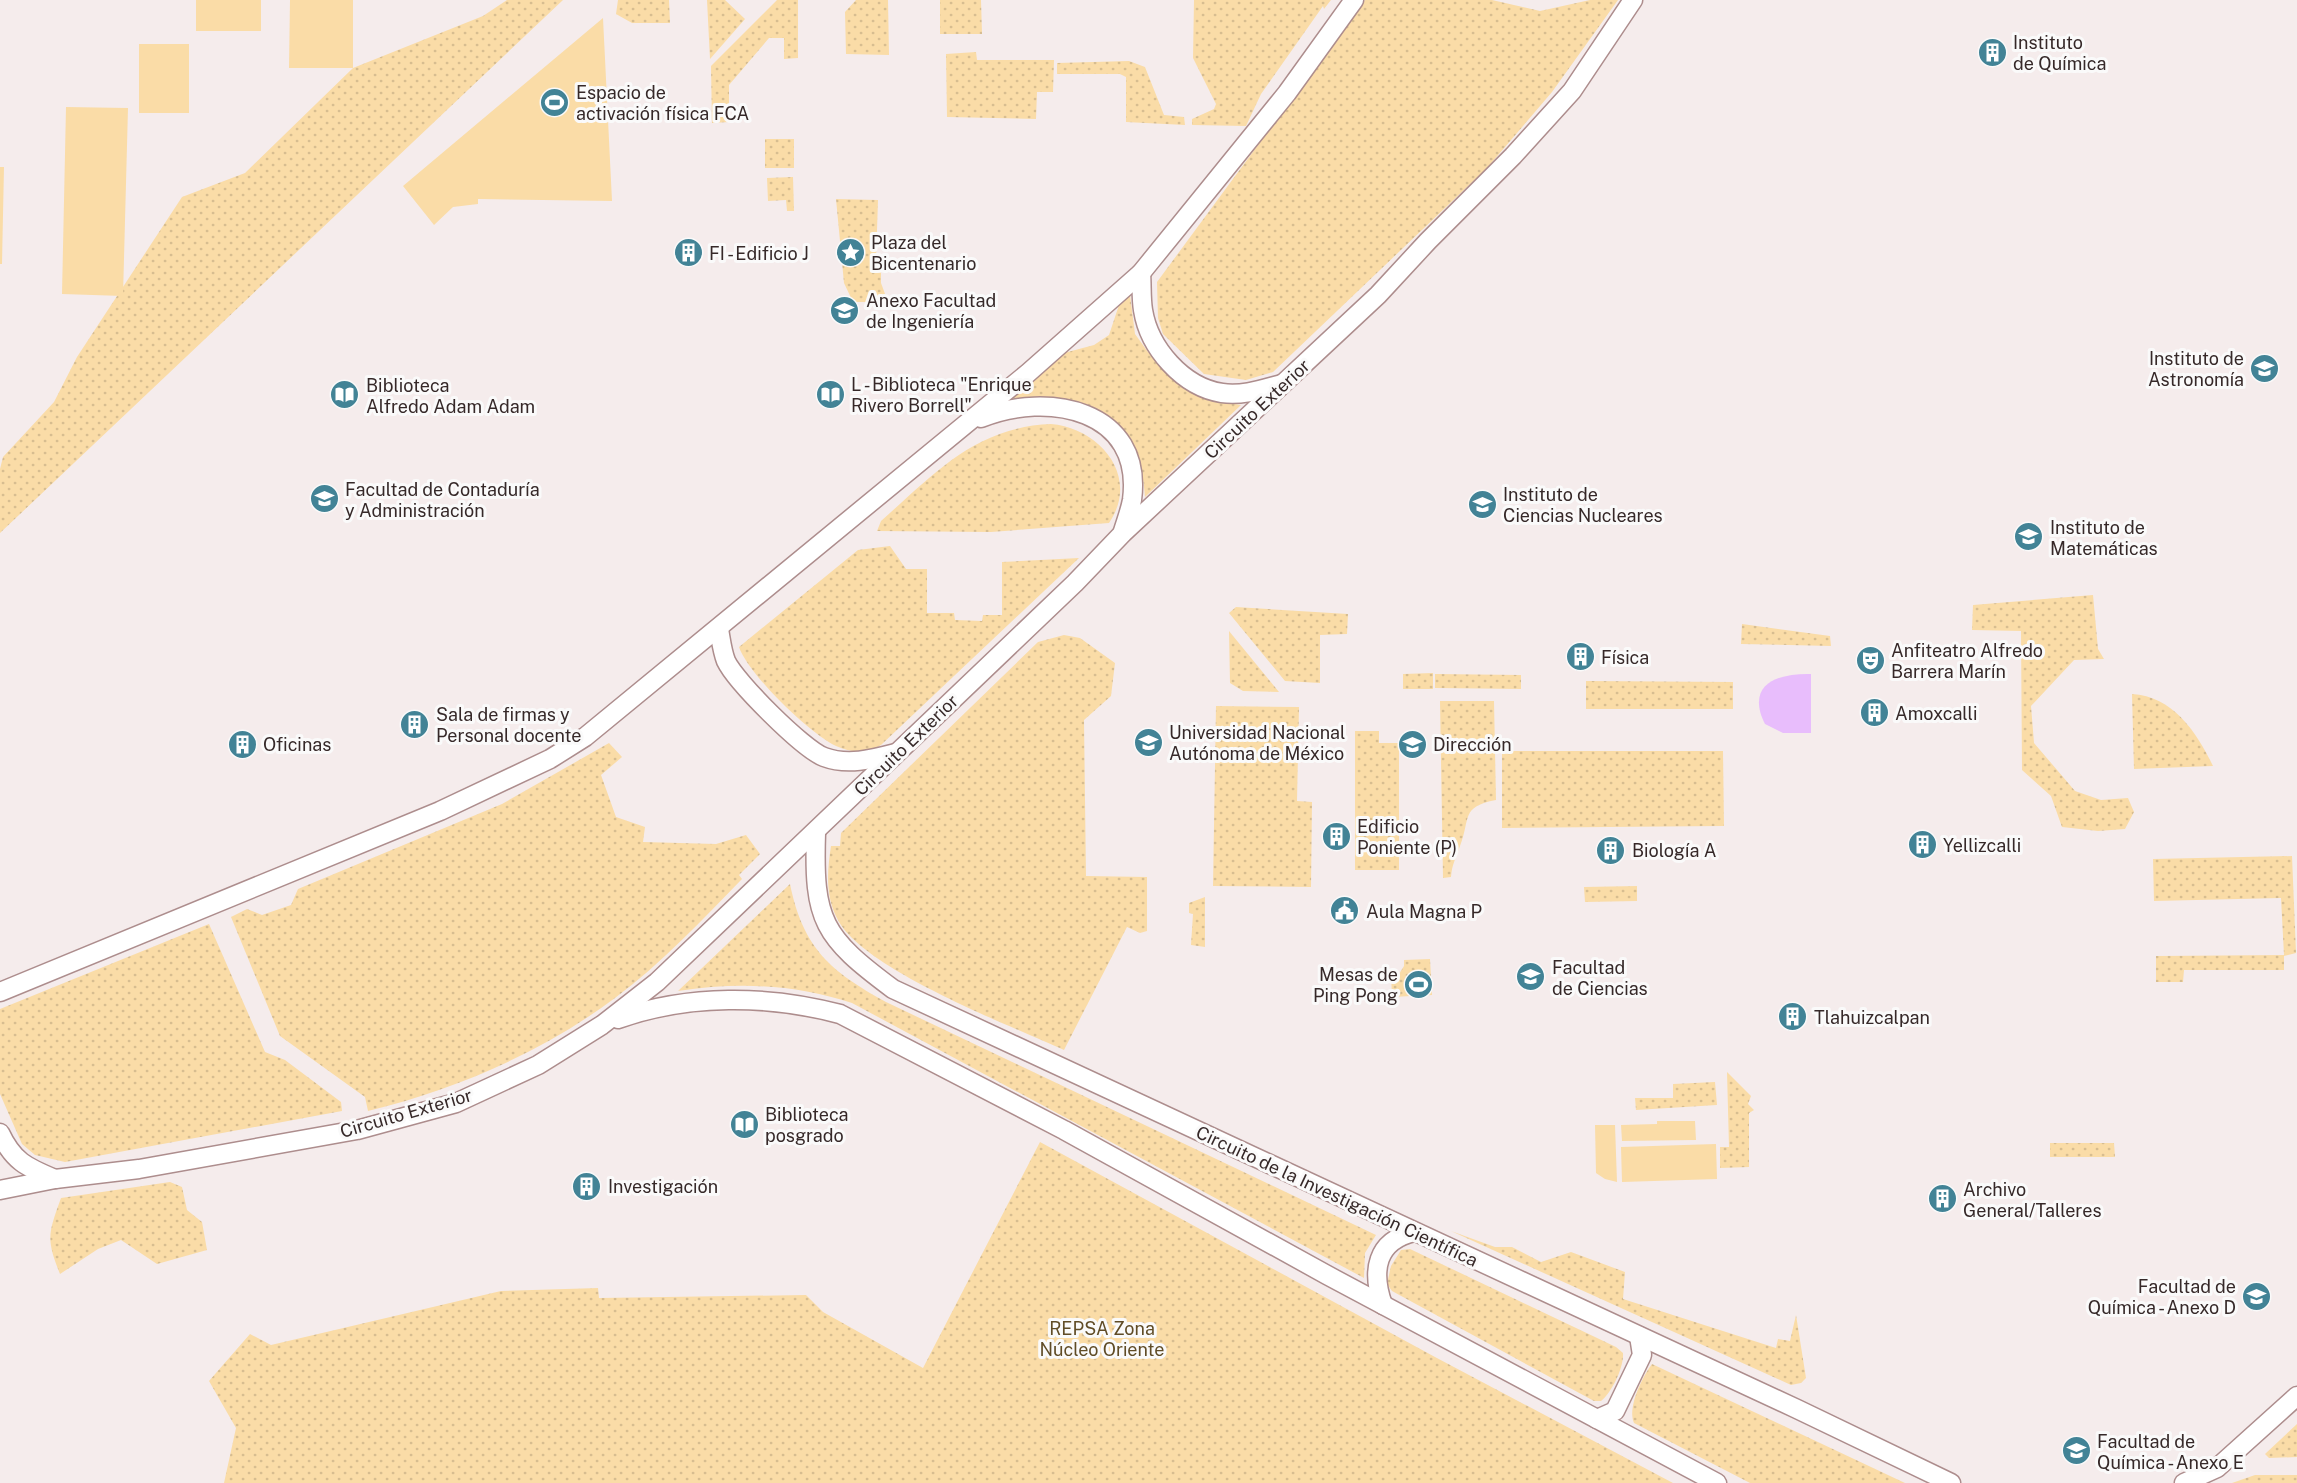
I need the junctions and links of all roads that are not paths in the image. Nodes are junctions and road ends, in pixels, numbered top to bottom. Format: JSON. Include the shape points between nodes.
{"nodes":[{"id":1,"x":1354,"y":0,"type":"edge"},
{"id":2,"x":1633,"y":0,"type":"edge"},
{"id":3,"x":1141,"y":273,"type":"junction"},
{"id":4,"x":1284,"y":384,"type":"junction"},
{"id":5,"x":968,"y":423,"type":"junction"},
{"id":6,"x":1123,"y":533,"type":"junction"},
{"id":7,"x":719,"y":629,"type":"junction"},
{"id":8,"x":898,"y":753,"type":"junction"},
{"id":9,"x":816,"y":833,"type":"junction"},
{"id":10,"x":0,"y":992,"type":"edge"},
{"id":11,"x":602,"y":1025,"type":"junction"},
{"id":12,"x":0,"y":1133,"type":"edge"},
{"id":13,"x":54,"y":1179,"type":"junction"},
{"id":14,"x":0,"y":1190,"type":"edge"},
{"id":15,"x":1414,"y":1232,"type":"junction"},
{"id":16,"x":1383,"y":1305,"type":"junction"},
{"id":17,"x":1639,"y":1336,"type":"junction"},
{"id":18,"x":2297,"y":1396,"type":"edge"},
{"id":19,"x":1597,"y":1419,"type":"junction"},
{"id":20,"x":1927,"y":1477,"type":"edge"},
{"id":21,"x":1717,"y":1483,"type":"edge"},
{"id":22,"x":1951,"y":1483,"type":"edge"},
{"id":23,"x":2184,"y":1483,"type":"edge"}],
"edges":[{"from":1,"to":3,"type":"street","via":[[1287,93]]},
{"from":2,"to":4,"type":"street","name":"Circuito Exterior","via":[[1572,91],[1513,156],[1378,295]]},
{"from":3,"to":4,"type":"street","via":[[1149,334],[1183,375],[1201,387],[1222,393],[1244,393]]},
{"from":3,"to":5,"type":"street"},
{"from":4,"to":6,"type":"street","name":"Circuito Exterior"},
{"from":5,"to":6,"type":"street","via":[[1002,409],[1052,405],[1094,417],[1118,438],[1129,464],[1132,499]]},
{"from":5,"to":7,"type":"street"},
{"from":6,"to":8,"type":"street","name":"Circuito Exterior"},
{"from":7,"to":8,"type":"street","via":[[727,661],[742,683],[809,748],[823,757],[842,761]]},
{"from":7,"to":10,"type":"street","via":[[585,736],[550,759],[440,811]]},
{"from":8,"to":9,"type":"street","name":"Circuito Exterior"},
{"from":9,"to":11,"type":"street","name":"Circuito Exterior","via":[[657,982]]},
{"from":9,"to":15,"type":"street","name":"Circuito de la Investigación Científica","via":[[814,878],[820,911],[831,933],[858,963],[893,989]]},
{"from":11,"to":13,"type":"street","name":"Circuito Exterior","via":[[538,1065],[456,1103],[345,1132],[140,1169]]},
{"from":11,"to":16,"type":"street","via":[[651,1007],[702,1001],[802,1004],[840,1014],[1064,1130]]},
{"from":12,"to":13,"type":"street","via":[[10,1154],[30,1169]]},
{"from":13,"to":14,"type":"street","name":"Circuito Exterior"},
{"from":15,"to":16,"type":"street","via":[[1397,1236],[1378,1262],[1377,1281]]},
{"from":15,"to":17,"type":"street","name":"Circuito de la Investigación Científica"},
{"from":16,"to":19,"type":"street"},
{"from":17,"to":19,"type":"street","via":[[1642,1355],[1615,1411]]},
{"from":17,"to":20,"type":"street","name":"Circuito de la Investigación Científica"},
{"from":18,"to":23,"type":"street","via":[[2217,1468]]},
{"from":19,"to":21,"type":"street"},
{"from":20,"to":22,"type":"street","name":"Circuito de la Investigación Científica"}]}
